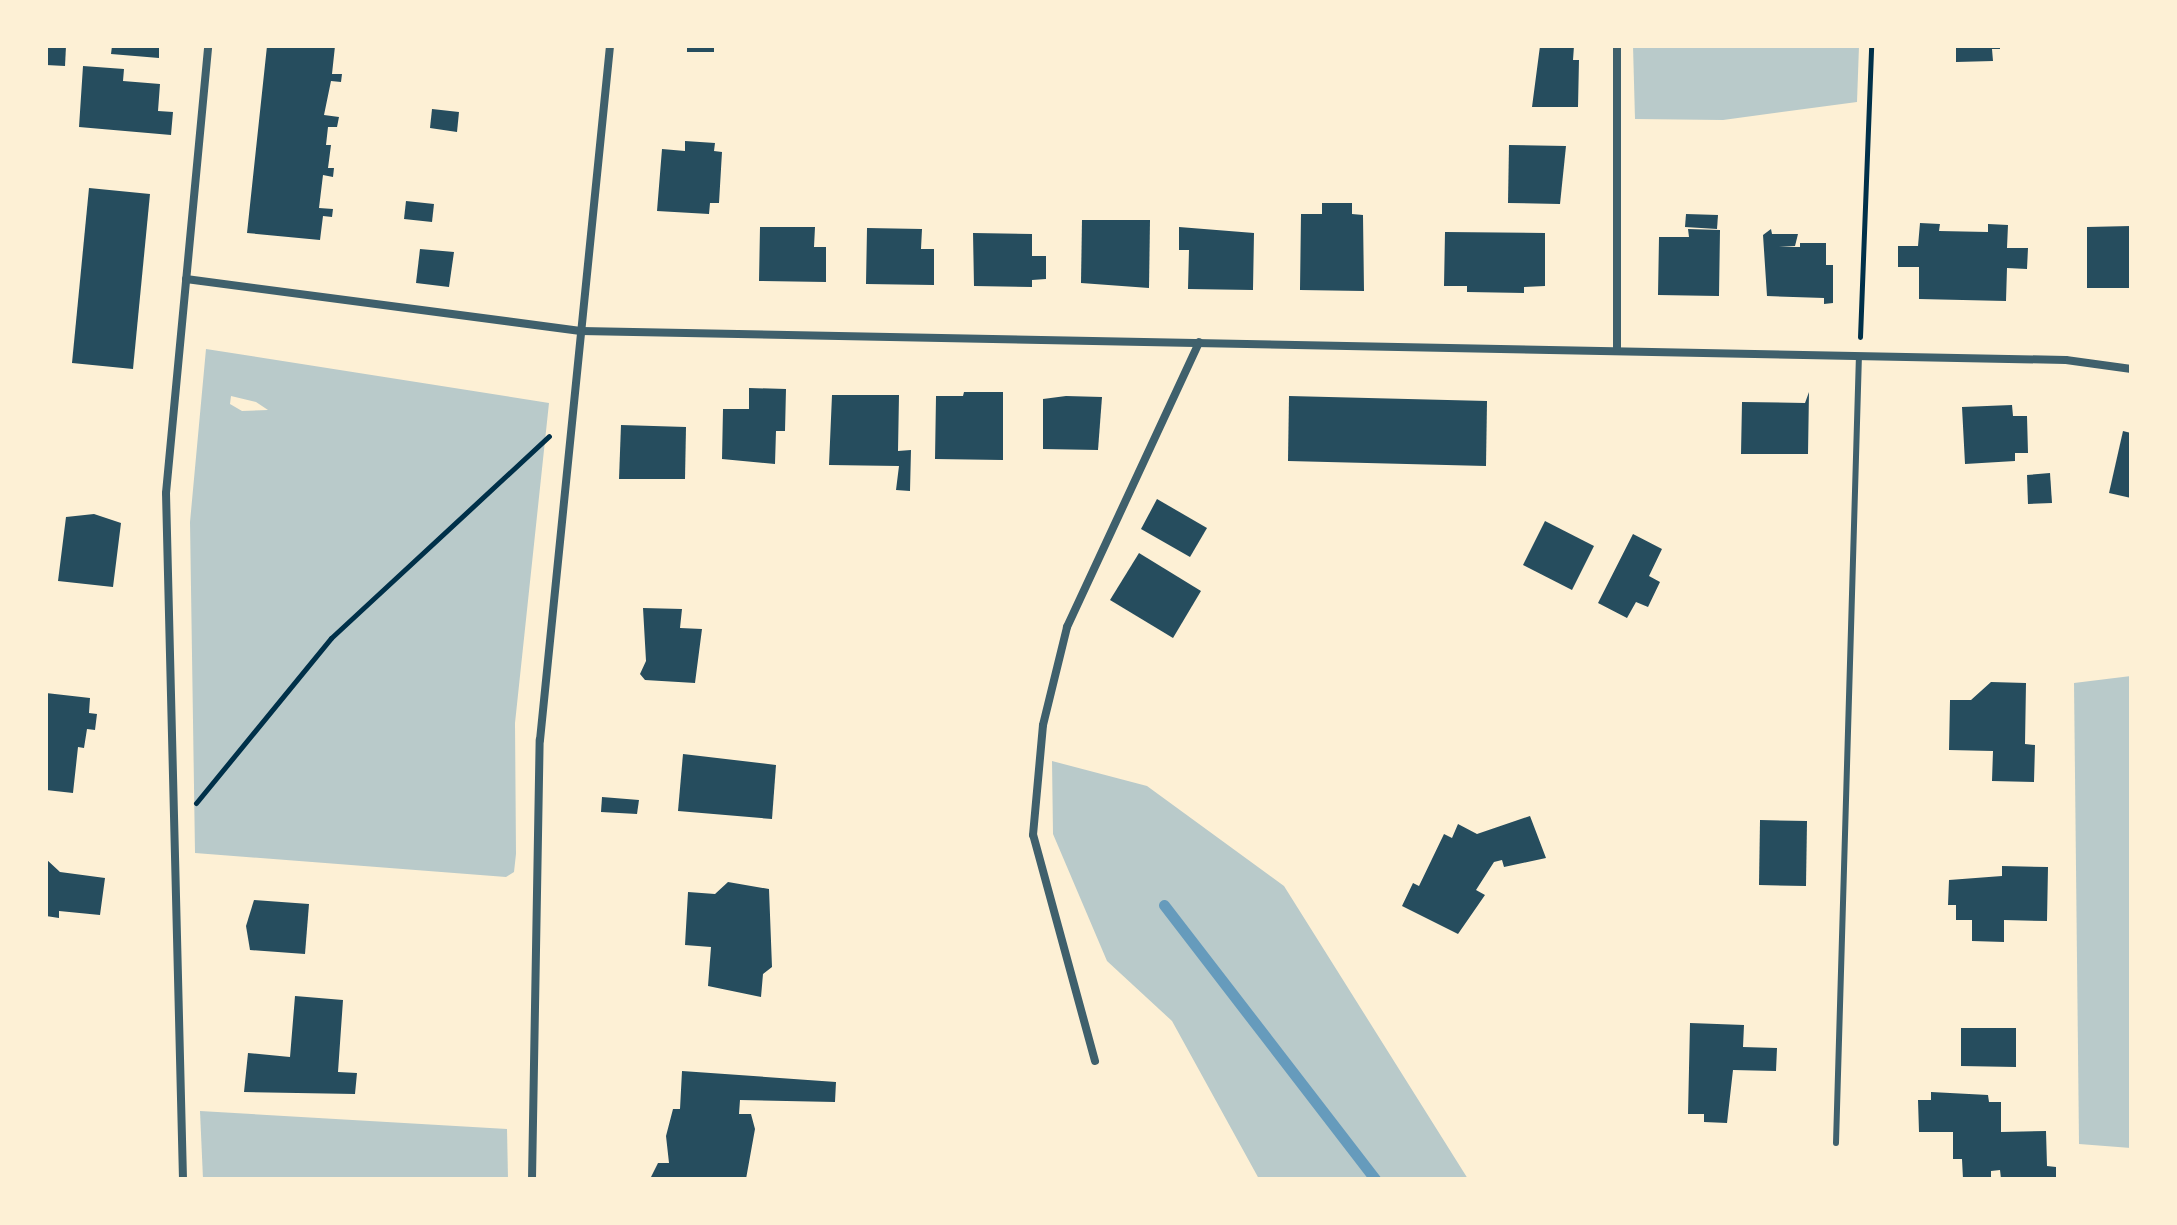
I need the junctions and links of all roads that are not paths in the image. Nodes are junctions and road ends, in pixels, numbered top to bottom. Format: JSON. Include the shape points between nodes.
{"nodes":[{"id":1,"x":208,"y":46,"type":"edge"},
{"id":2,"x":610,"y":46,"type":"edge"},
{"id":3,"x":1617,"y":46,"type":"edge"},
{"id":4,"x":186,"y":279,"type":"junction"},
{"id":5,"x":581,"y":331,"type":"junction"},
{"id":6,"x":1199,"y":342,"type":"junction"},
{"id":7,"x":1617,"y":351,"type":"junction"},
{"id":8,"x":1859,"y":356,"type":"junction"},
{"id":9,"x":2131,"y":369,"type":"edge"},
{"id":10,"x":1095,"y":1061,"type":"dead end"},
{"id":11,"x":1836,"y":1143,"type":"dead end"},
{"id":12,"x":183,"y":1179,"type":"edge"},
{"id":13,"x":532,"y":1179,"type":"edge"}],
"edges":[{"from":1,"to":4,"type":"street"},
{"from":2,"to":5,"type":"street"},
{"from":3,"to":7,"type":"street"},
{"from":4,"to":5,"type":"street"},
{"from":4,"to":12,"type":"street","via":[[166,493]]},
{"from":5,"to":6,"type":"street"},
{"from":5,"to":13,"type":"street","via":[[540,740]]},
{"from":6,"to":7,"type":"street"},
{"from":6,"to":10,"type":"street","via":[[1067,627],[1043,725],[1033,835]]},
{"from":7,"to":8,"type":"street"},
{"from":8,"to":9,"type":"street","via":[[2066,360]]},
{"from":8,"to":11,"type":"lane"}]}
